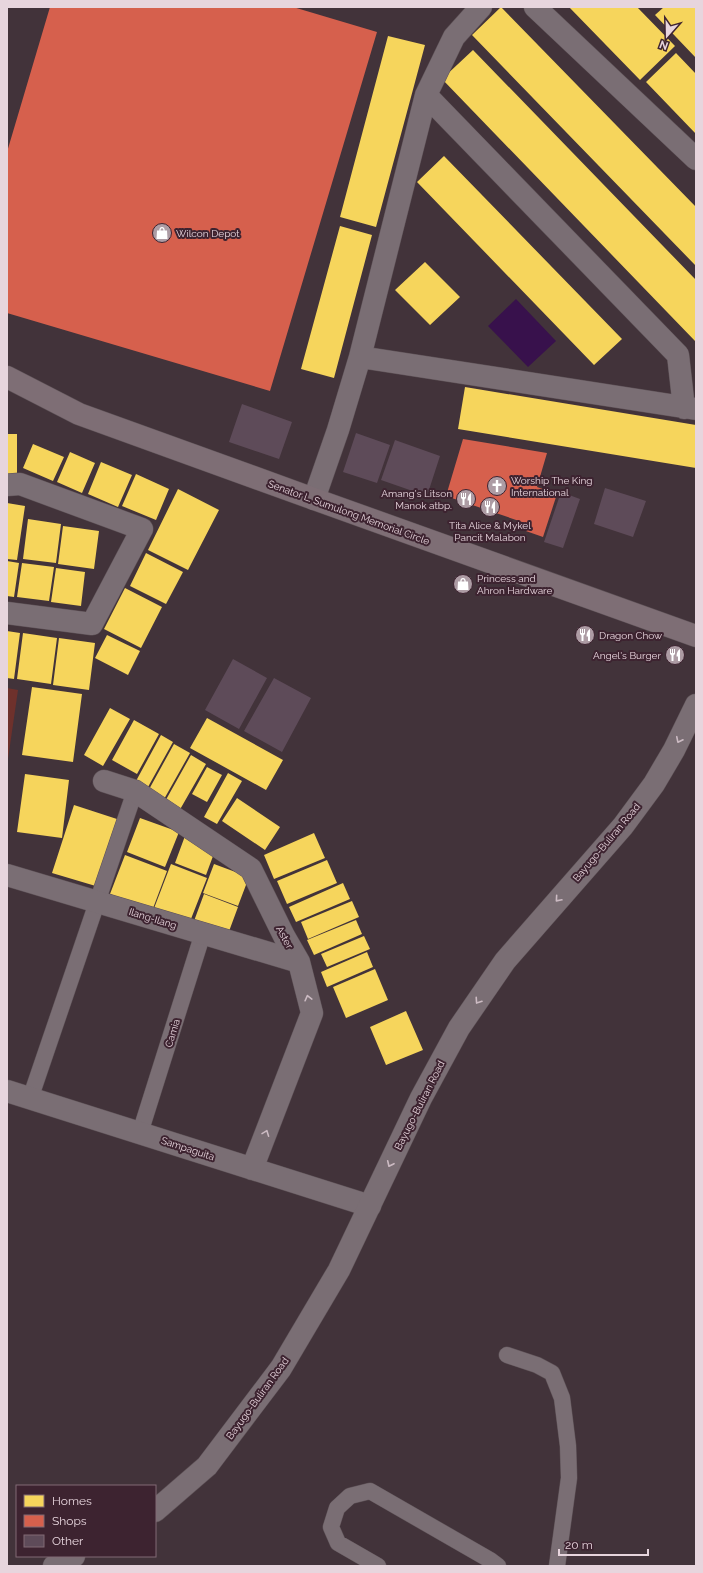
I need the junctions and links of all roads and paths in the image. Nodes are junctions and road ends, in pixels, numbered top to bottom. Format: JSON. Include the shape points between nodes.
{"nodes":[{"id":1,"x":481,"y":7,"type":"edge"},
{"id":2,"x":535,"y":7,"type":"edge"},
{"id":3,"x":426,"y":95,"type":"junction"},
{"id":4,"x":696,"y":159,"type":"edge"},
{"id":5,"x":360,"y":356,"type":"junction"},
{"id":6,"x":7,"y":377,"type":"edge"},
{"id":7,"x":690,"y":409,"type":"edge"},
{"id":8,"x":7,"y":485,"type":"edge"},
{"id":9,"x":314,"y":499,"type":"junction"},
{"id":10,"x":7,"y":613,"type":"edge"},
{"id":11,"x":696,"y":636,"type":"edge"},
{"id":12,"x":696,"y":705,"type":"edge"},
{"id":13,"x":104,"y":780,"type":"dead end"},
{"id":14,"x":135,"y":791,"type":"junction"},
{"id":15,"x":7,"y":875,"type":"edge"},
{"id":16,"x":98,"y":902,"type":"junction"},
{"id":17,"x":203,"y":933,"type":"junction"},
{"id":18,"x":299,"y":962,"type":"junction"},
{"id":19,"x":7,"y":1091,"type":"edge"},
{"id":20,"x":30,"y":1099,"type":"junction"},
{"id":21,"x":140,"y":1133,"type":"junction"},
{"id":22,"x":252,"y":1169,"type":"junction"},
{"id":23,"x":370,"y":1206,"type":"junction"},
{"id":24,"x":507,"y":1354,"type":"dead end"},
{"id":25,"x":156,"y":1509,"type":"edge"},
{"id":26,"x":72,"y":1557,"type":"edge"},
{"id":27,"x":54,"y":1566,"type":"edge"},
{"id":28,"x":378,"y":1566,"type":"edge"},
{"id":29,"x":498,"y":1566,"type":"edge"},
{"id":30,"x":557,"y":1566,"type":"edge"}],
"edges":[{"from":1,"to":3,"type":"street","via":[[454,37]]},
{"from":2,"to":4,"type":"street"},
{"from":3,"to":5,"type":"street"},
{"from":3,"to":7,"type":"street","via":[[678,355]]},
{"from":5,"to":7,"type":"street"},
{"from":5,"to":9,"type":"street"},
{"from":6,"to":9,"type":"main road","name":"Senator L. Sumulong Memorial Circle","via":[[79,414]]},
{"from":8,"to":10,"type":"street","via":[[20,484],[142,529],[92,624]]},
{"from":9,"to":11,"type":"main road","name":"Senator L. Sumulong Memorial Circle"},
{"from":12,"to":23,"type":"street","name":"Bayugo-Buliran Road","one_way":true,"via":[[654,784],[623,826],[505,961],[459,1028],[421,1098]]},
{"from":13,"to":14,"type":"street","name":"Aster"},
{"from":14,"to":16,"type":"lane"},
{"from":14,"to":18,"type":"street","name":"Aster","via":[[251,869]]},
{"from":15,"to":16,"type":"street","name":"Ilang-Ilang"},
{"from":16,"to":17,"type":"street","name":"Ilang-Ilang"},
{"from":16,"to":20,"type":"lane"},
{"from":17,"to":18,"type":"street","name":"Ilang-Ilang"},
{"from":17,"to":21,"type":"lane","name":"Camia"},
{"from":22,"to":18,"type":"street","name":"Aster","one_way":true,"via":[[312,1013]]},
{"from":19,"to":20,"type":"street","name":"Sampaguita"},
{"from":20,"to":21,"type":"street","name":"Sampaguita"},
{"from":21,"to":22,"type":"street","name":"Sampaguita"},
{"from":22,"to":23,"type":"street","name":"Sampaguita"},
{"from":23,"to":25,"type":"street","name":"Bayugo-Buliran Road","via":[[339,1270],[281,1368],[207,1466]]},
{"from":24,"to":30,"type":"lane","via":[[552,1373],[562,1398],[569,1478]]},
{"from":26,"to":27,"type":"street"},
{"from":28,"to":29,"type":"lane","via":[[338,1543],[331,1527],[337,1508],[350,1496],[370,1491]]}]}
